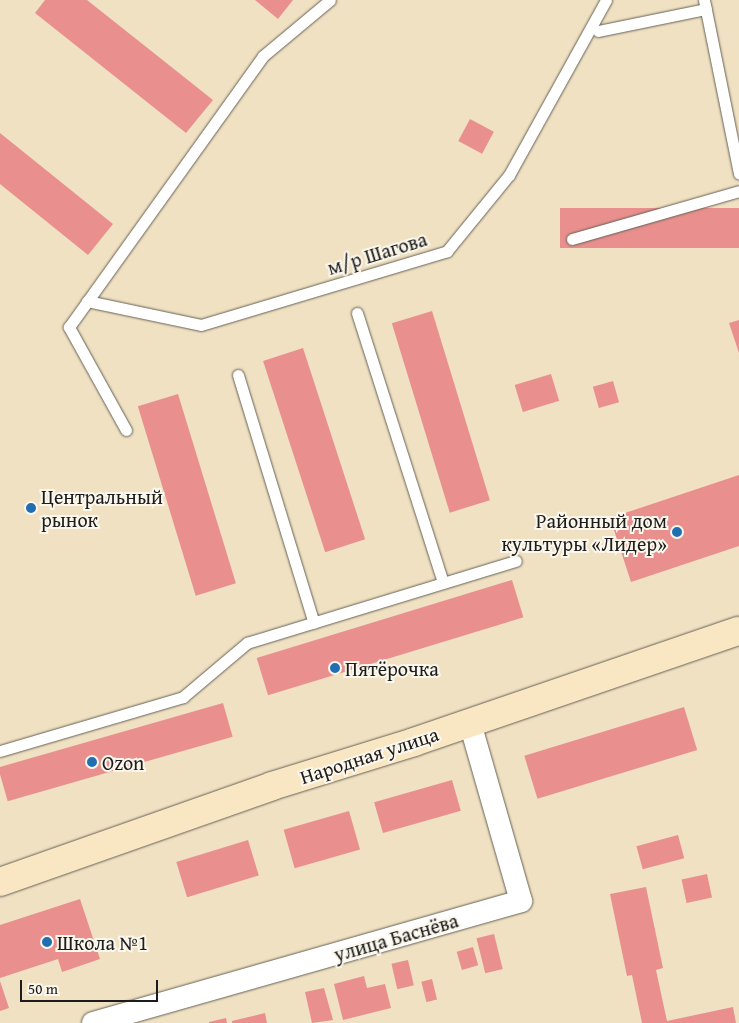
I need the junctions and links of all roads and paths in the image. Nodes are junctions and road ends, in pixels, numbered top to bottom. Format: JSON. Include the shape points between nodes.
{"nodes":[{"id":1,"x":330,"y":0,"type":"edge"},
{"id":2,"x":606,"y":0,"type":"edge"},
{"id":3,"x":705,"y":4,"type":"edge"},
{"id":4,"x":598,"y":31,"type":"dead end"},
{"id":5,"x":739,"y":174,"type":"edge"},
{"id":6,"x":739,"y":191,"type":"edge"},
{"id":7,"x":572,"y":239,"type":"dead end"},
{"id":8,"x":87,"y":301,"type":"junction"},
{"id":9,"x":357,"y":313,"type":"dead end"},
{"id":10,"x":238,"y":375,"type":"dead end"},
{"id":11,"x":126,"y":430,"type":"dead end"},
{"id":12,"x":516,"y":561,"type":"dead end"},
{"id":13,"x":444,"y":583,"type":"junction"},
{"id":14,"x":314,"y":623,"type":"junction"},
{"id":15,"x":739,"y":631,"type":"edge"},
{"id":16,"x":470,"y":723,"type":"junction"},
{"id":17,"x":0,"y":751,"type":"edge"},
{"id":18,"x":0,"y":882,"type":"edge"},
{"id":19,"x":93,"y":1023,"type":"edge"}],
"edges":[{"from":1,"to":8,"type":"lane","via":[[263,56]]},
{"from":2,"to":8,"type":"lane","name":"м/р Шагова","via":[[509,175],[447,251],[201,325]]},
{"from":3,"to":4,"type":"lane"},
{"from":3,"to":5,"type":"lane"},
{"from":6,"to":7,"type":"lane"},
{"from":8,"to":11,"type":"lane","via":[[69,327]]},
{"from":9,"to":13,"type":"lane"},
{"from":10,"to":14,"type":"lane"},
{"from":12,"to":13,"type":"lane"},
{"from":13,"to":14,"type":"lane"},
{"from":14,"to":17,"type":"lane","via":[[247,643],[183,697]]},
{"from":15,"to":16,"type":"street","name":"Народная улица"},
{"from":16,"to":18,"type":"street","name":"Народная улица","via":[[272,786]]},
{"from":16,"to":19,"type":"street","name":"улица Баснёва","via":[[521,901]]}]}
